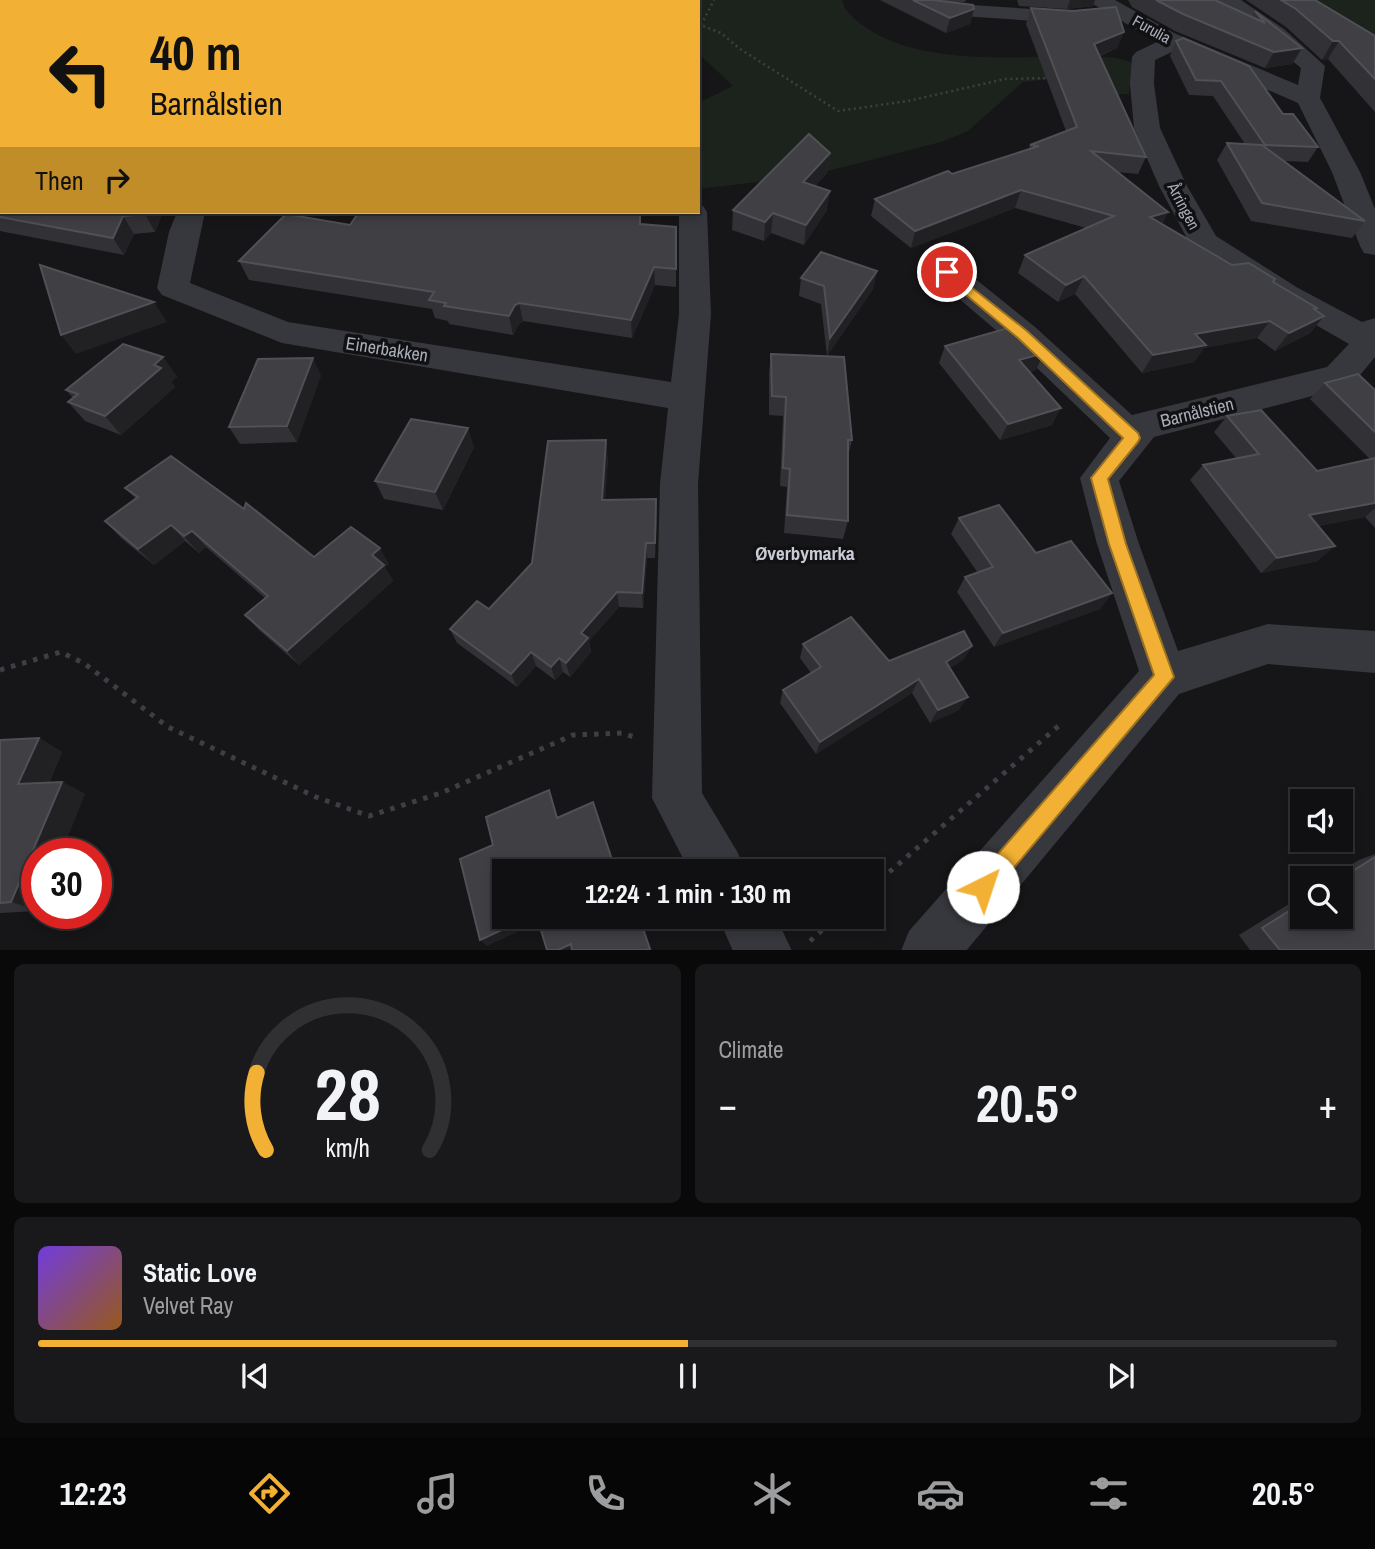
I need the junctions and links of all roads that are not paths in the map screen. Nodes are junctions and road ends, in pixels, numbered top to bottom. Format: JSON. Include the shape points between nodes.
{"nodes":[{"id":1,"x":1100,"y":0,"type":"edge"},
{"id":2,"x":1227,"y":0,"type":"edge"},
{"id":3,"x":940,"y":9,"type":"edge"},
{"id":4,"x":1120,"y":12,"type":"junction"},
{"id":5,"x":1176,"y":43,"type":"junction"},
{"id":6,"x":1308,"y":98,"type":"junction"},
{"id":7,"x":190,"y":214,"type":"edge"},
{"id":8,"x":692,"y":214,"type":"edge"},
{"id":9,"x":1375,"y":246,"type":"edge"},
{"id":10,"x":947,"y":272,"type":"dead end"},
{"id":11,"x":1373,"y":335,"type":"edge"},
{"id":12,"x":687,"y":398,"type":"junction"},
{"id":13,"x":1133,"y":438,"type":"junction"},
{"id":14,"x":1375,"y":652,"type":"edge"},
{"id":15,"x":1164,"y":677,"type":"junction"},
{"id":16,"x":712,"y":859,"type":"edge"},
{"id":17,"x":752,"y":929,"type":"edge"},
{"id":18,"x":764,"y":950,"type":"edge"},
{"id":19,"x":929,"y":950,"type":"edge"}],
"edges":[{"from":1,"to":4,"type":"street","name":"Furulia"},
{"from":2,"to":6,"type":"street","via":[[1312,66]]},
{"from":3,"to":4,"type":"street","via":[[1067,18]]},
{"from":4,"to":5,"type":"street","name":"Furulia"},
{"from":5,"to":6,"type":"street","name":"Furulia"},
{"from":5,"to":11,"type":"street","name":"Årringen","via":[[1144,57],[1147,128],[1203,242],[1287,295]]},
{"from":6,"to":9,"type":"street","via":[[1346,172]]},
{"from":7,"to":12,"type":"street","name":"Einerbakken","via":[[173,288],[282,332]]},
{"from":8,"to":12,"type":"street","via":[[695,314]]},
{"from":10,"to":13,"type":"street","via":[[1023,335]]},
{"from":11,"to":13,"type":"street","name":"Barnålstien","via":[[1339,377],[1142,426]]},
{"from":12,"to":16,"type":"street","via":[[679,484],[677,797]]},
{"from":13,"to":15,"type":"street","name":"Barnålstien","via":[[1099,478]]},
{"from":14,"to":15,"type":"street","via":[[1268,644]]},
{"from":15,"to":19,"type":"street"},
{"from":17,"to":18,"type":"street"}]}
